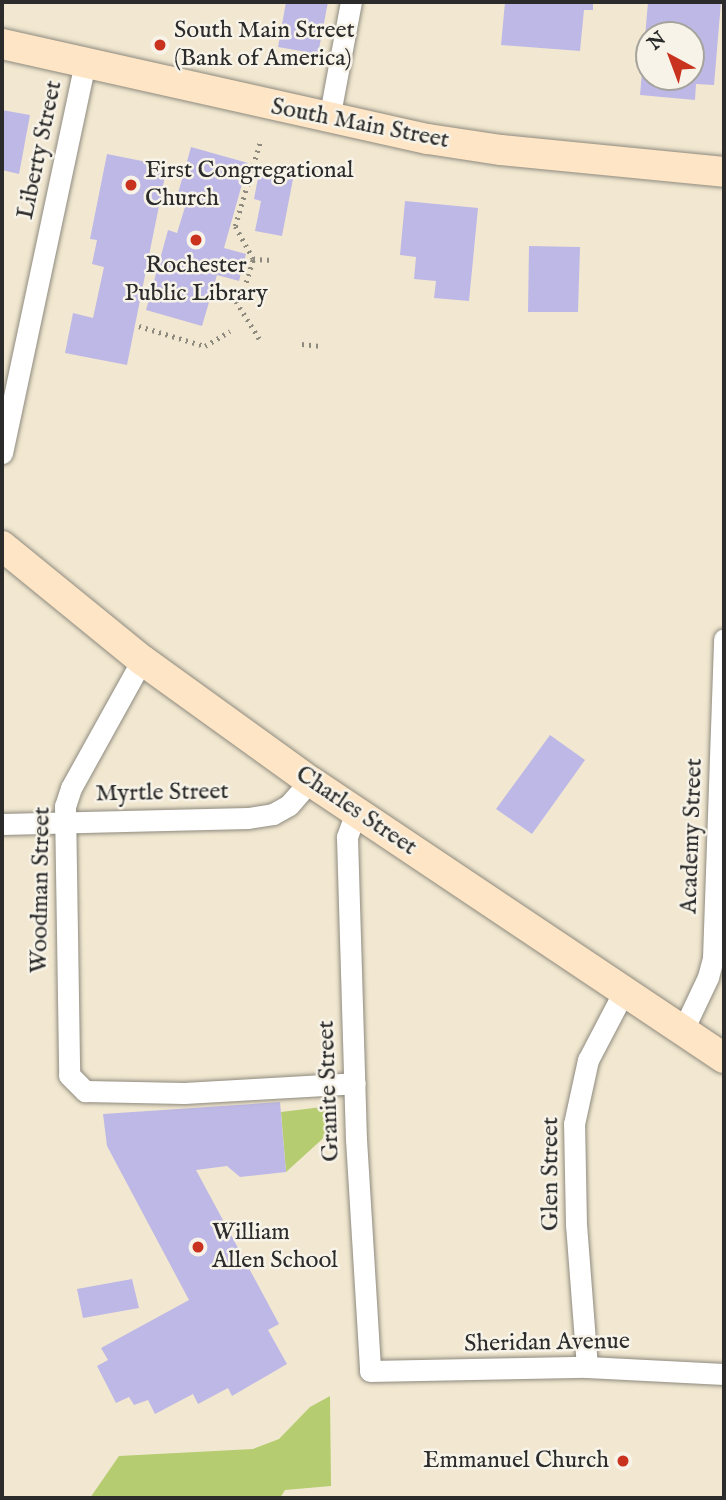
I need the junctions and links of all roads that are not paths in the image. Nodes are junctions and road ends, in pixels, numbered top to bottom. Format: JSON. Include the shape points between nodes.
{"nodes":[{"id":1,"x":351,"y":2,"type":"edge"},
{"id":2,"x":2,"y":44,"type":"edge"},
{"id":3,"x":85,"y":63,"type":"junction"},
{"id":4,"x":329,"y":119,"type":"junction"},
{"id":5,"x":724,"y":172,"type":"edge"},
{"id":6,"x":2,"y":453,"type":"edge"},
{"id":7,"x":2,"y":546,"type":"edge"},
{"id":8,"x":724,"y":639,"type":"edge"},
{"id":9,"x":142,"y":660,"type":"junction"},
{"id":10,"x":310,"y":781,"type":"junction"},
{"id":11,"x":356,"y":812,"type":"junction"},
{"id":12,"x":64,"y":822,"type":"junction"},
{"id":13,"x":2,"y":824,"type":"edge"},
{"id":14,"x":624,"y":991,"type":"junction"},
{"id":15,"x":683,"y":1030,"type":"junction"},
{"id":16,"x":724,"y":1058,"type":"edge"},
{"id":17,"x":355,"y":1083,"type":"junction"},
{"id":18,"x":587,"y":1367,"type":"junction"},
{"id":19,"x":370,"y":1370,"type":"joint"},
{"id":20,"x":724,"y":1374,"type":"edge"}],
"edges":[{"from":1,"to":4,"type":"street"},
{"from":2,"to":3,"type":"street","name":"South Main Street"},
{"from":3,"to":4,"type":"street","name":"South Main Street"},
{"from":3,"to":6,"type":"street","name":"Liberty Street"},
{"from":4,"to":5,"type":"street","name":"South Main Street","via":[[501,150]]},
{"from":7,"to":9,"type":"street","name":"Charles Street"},
{"from":8,"to":15,"type":"street","name":"Academy Street","via":[[713,958]]},
{"from":9,"to":10,"type":"street","name":"Charles Street"},
{"from":9,"to":12,"type":"street","name":"Woodman Street","via":[[71,788]]},
{"from":10,"to":11,"type":"street","name":"Charles Street"},
{"from":10,"to":12,"type":"street","name":"Myrtle Street","via":[[289,805],[273,814]]},
{"from":11,"to":14,"type":"street","name":"Charles Street"},
{"from":11,"to":17,"type":"street","name":"Granite Street","via":[[347,837]]},
{"from":12,"to":13,"type":"street","name":"Myrtle Street"},
{"from":12,"to":17,"type":"street","name":"Woodman Street","via":[[69,1076],[85,1091],[184,1093]]},
{"from":14,"to":15,"type":"street","name":"Charles Street"},
{"from":14,"to":18,"type":"street","name":"Glen Street","via":[[588,1060],[574,1124]]},
{"from":15,"to":16,"type":"street","name":"Charles Street"},
{"from":17,"to":19,"type":"street","name":"Granite Street"},
{"from":18,"to":19,"type":"street","name":"Sheridan Avenue"},
{"from":18,"to":20,"type":"street","name":"Sheridan Avenue"}]}
